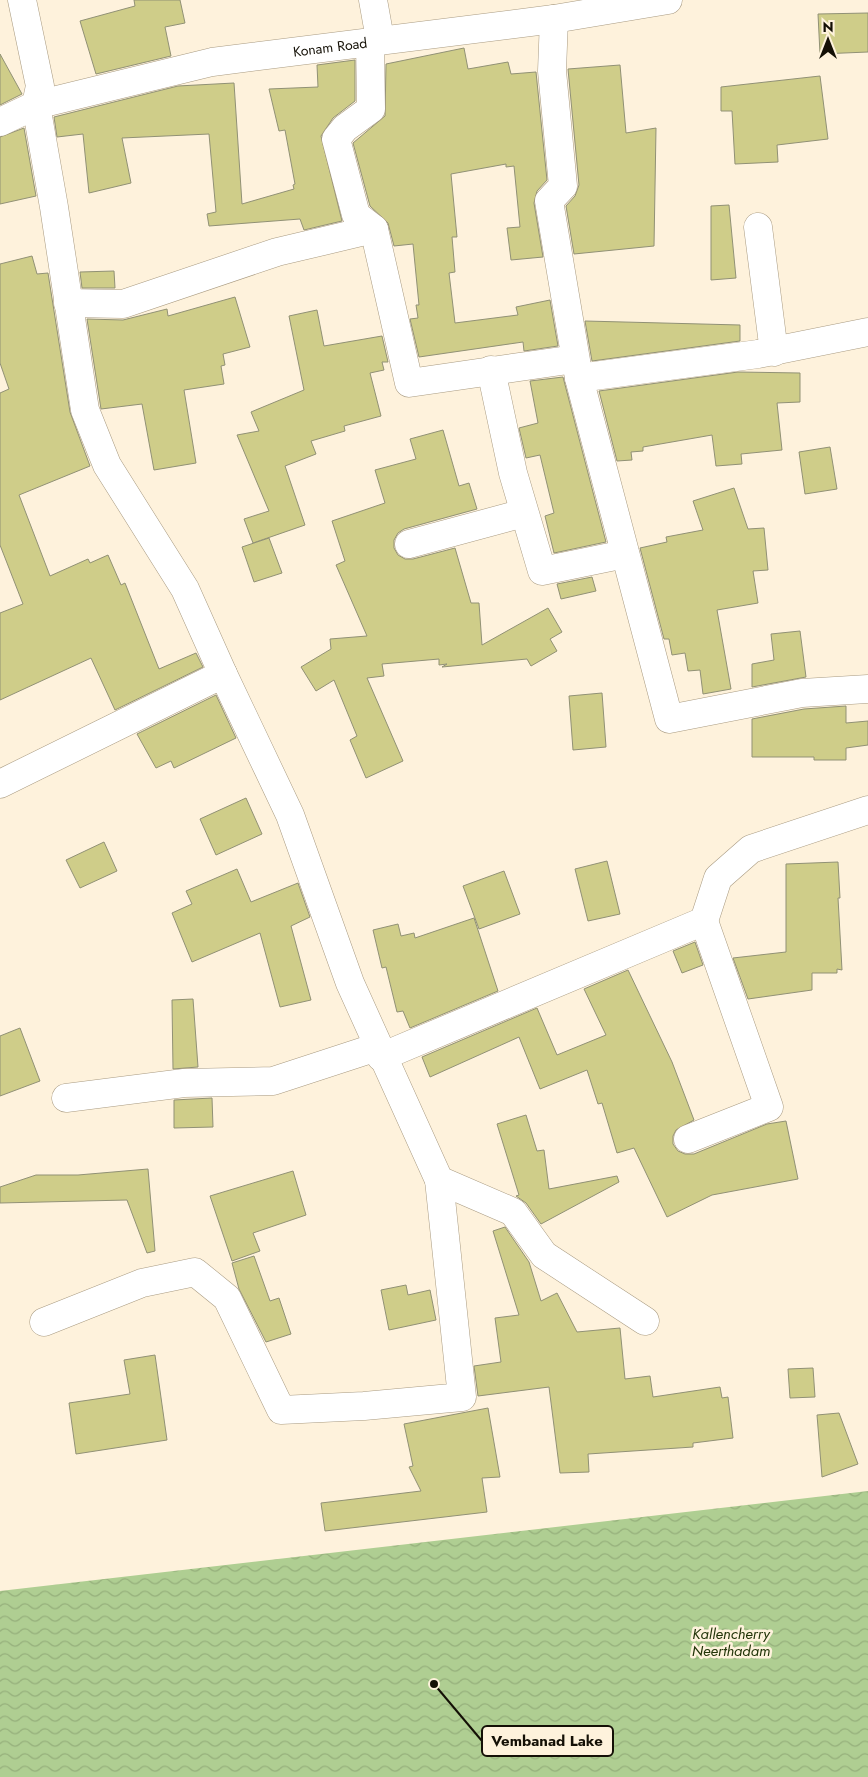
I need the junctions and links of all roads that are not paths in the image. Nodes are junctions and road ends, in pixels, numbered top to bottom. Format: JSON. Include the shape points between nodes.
{"nodes":[{"id":1,"x":22,"y":0,"type":"edge"},
{"id":2,"x":373,"y":0,"type":"edge"},
{"id":3,"x":668,"y":0,"type":"edge"},
{"id":4,"x":554,"y":19,"type":"junction"},
{"id":5,"x":375,"y":40,"type":"junction"},
{"id":6,"x":36,"y":105,"type":"junction"},
{"id":7,"x":0,"y":122,"type":"edge"},
{"id":8,"x":758,"y":227,"type":"dead end"},
{"id":9,"x":374,"y":229,"type":"junction"},
{"id":10,"x":68,"y":303,"type":"junction"},
{"id":11,"x":868,"y":332,"type":"edge"},
{"id":12,"x":774,"y":352,"type":"junction"},
{"id":13,"x":577,"y":368,"type":"junction"},
{"id":14,"x":492,"y":370,"type":"junction"},
{"id":15,"x":524,"y":513,"type":"junction"},
{"id":16,"x":409,"y":544,"type":"dead end"},
{"id":17,"x":625,"y":554,"type":"junction"},
{"id":18,"x":223,"y":674,"type":"junction"},
{"id":19,"x":868,"y":689,"type":"edge"},
{"id":20,"x":0,"y":784,"type":"edge"},
{"id":21,"x":868,"y":810,"type":"edge"},
{"id":22,"x":704,"y":921,"type":"junction"},
{"id":23,"x":379,"y":1052,"type":"junction"},
{"id":24,"x":66,"y":1098,"type":"dead end"},
{"id":25,"x":688,"y":1139,"type":"dead end"},
{"id":26,"x":439,"y":1180,"type":"junction"},
{"id":27,"x":44,"y":1322,"type":"dead end"},
{"id":28,"x":645,"y":1322,"type":"dead end"}],
"edges":[{"from":1,"to":6,"type":"street","via":[[40,86]]},
{"from":2,"to":5,"type":"street"},
{"from":3,"to":4,"type":"street","name":"Konam Road"},
{"from":4,"to":5,"type":"street","name":"Konam Road"},
{"from":4,"to":13,"type":"street","via":[[552,71],[563,186],[549,202]]},
{"from":5,"to":6,"type":"street","name":"Konam Road","via":[[212,62]]},
{"from":5,"to":9,"type":"street","via":[[371,109],[336,139],[356,215]]},
{"from":6,"to":7,"type":"street","name":"Konam Road"},
{"from":6,"to":10,"type":"street"},
{"from":8,"to":12,"type":"street"},
{"from":9,"to":10,"type":"street","via":[[277,252],[123,304]]},
{"from":9,"to":14,"type":"street","via":[[409,383]]},
{"from":10,"to":18,"type":"street","via":[[85,410],[107,465],[185,589]]},
{"from":11,"to":12,"type":"street"},
{"from":12,"to":13,"type":"street"},
{"from":13,"to":14,"type":"street"},
{"from":13,"to":17,"type":"street"},
{"from":14,"to":15,"type":"street"},
{"from":15,"to":16,"type":"street"},
{"from":15,"to":17,"type":"street","via":[[542,571]]},
{"from":17,"to":19,"type":"street","via":[[670,719],[802,693]]},
{"from":18,"to":20,"type":"street"},
{"from":18,"to":23,"type":"street","via":[[290,815],[350,983]]},
{"from":21,"to":22,"type":"street","via":[[751,849],[718,878]]},
{"from":22,"to":23,"type":"street"},
{"from":22,"to":25,"type":"street","via":[[769,1107]]},
{"from":23,"to":24,"type":"street","via":[[273,1081],[184,1083]]},
{"from":23,"to":26,"type":"street"},
{"from":26,"to":27,"type":"street","via":[[462,1396],[281,1410],[227,1298],[195,1272],[142,1283]]},
{"from":26,"to":28,"type":"street","via":[[513,1212],[544,1255]]}]}
